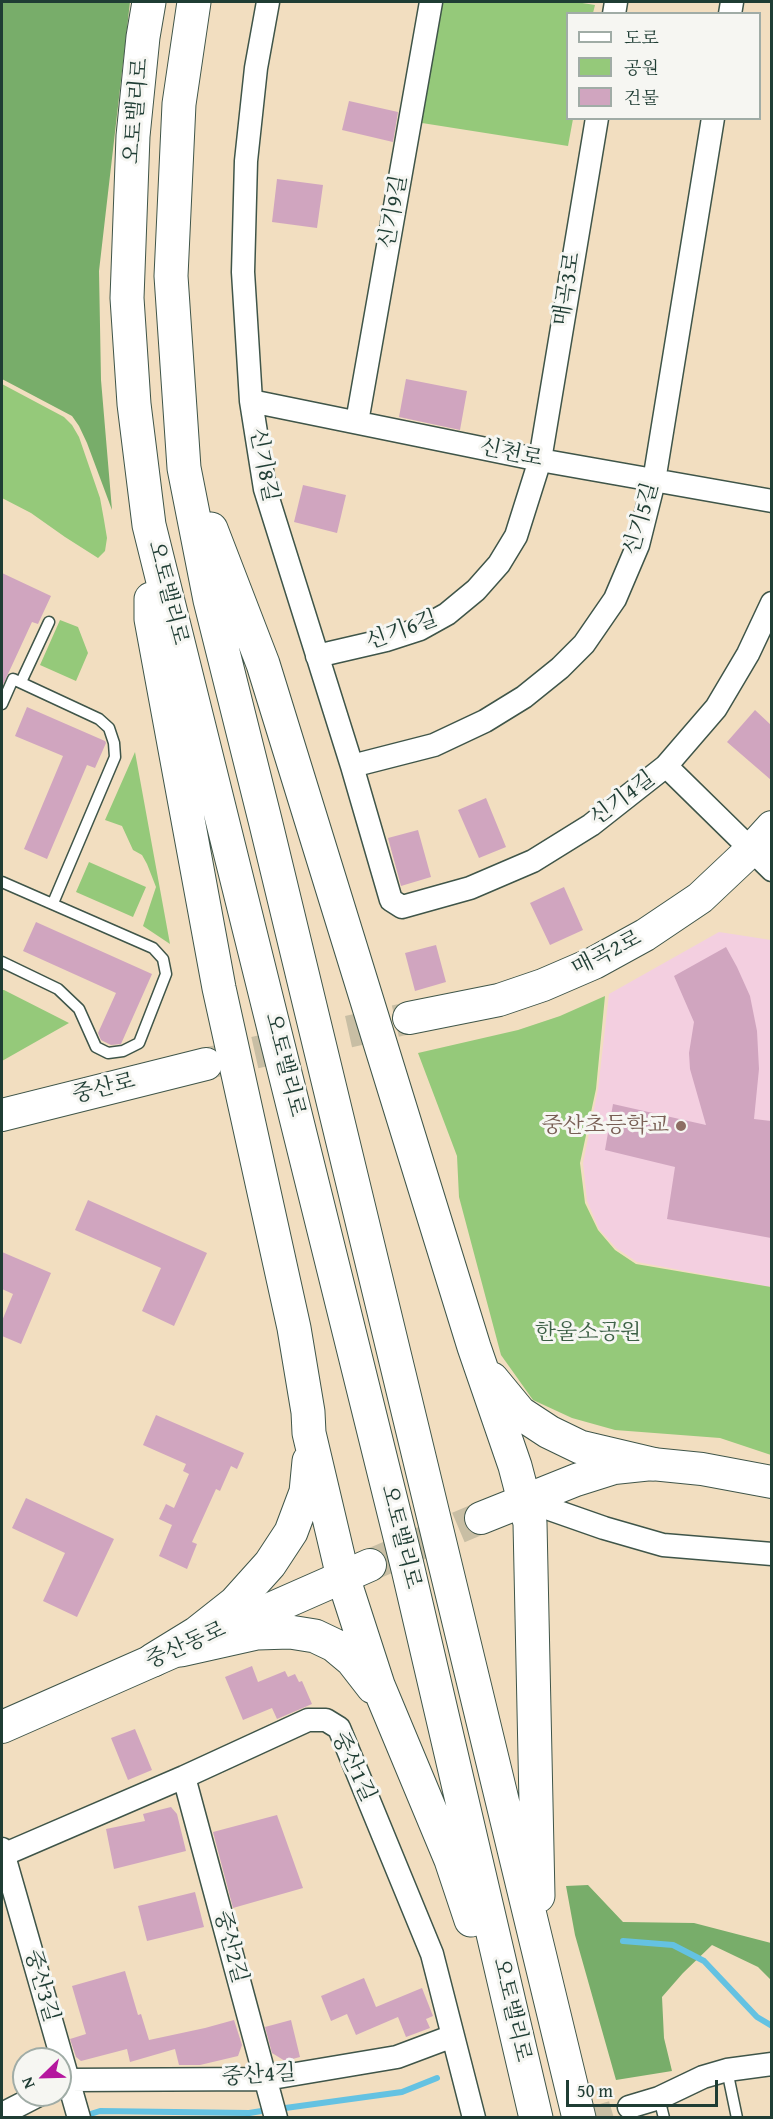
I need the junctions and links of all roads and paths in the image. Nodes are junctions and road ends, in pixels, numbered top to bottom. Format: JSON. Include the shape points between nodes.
{"nodes":[{"id":1,"x":149,"y":2,"type":"edge"},
{"id":2,"x":194,"y":2,"type":"edge"},
{"id":3,"x":268,"y":2,"type":"edge"},
{"id":4,"x":431,"y":2,"type":"edge"},
{"id":5,"x":597,"y":120,"type":"edge"},
{"id":6,"x":713,"y":120,"type":"edge"},
{"id":7,"x":251,"y":401,"type":"junction"},
{"id":8,"x":357,"y":422,"type":"junction"},
{"id":9,"x":540,"y":460,"type":"junction"},
{"id":10,"x":184,"y":468,"type":"junction"},
{"id":11,"x":654,"y":481,"type":"junction"},
{"id":12,"x":771,"y":501,"type":"edge"},
{"id":13,"x":149,"y":525,"type":"junction"},
{"id":14,"x":771,"y":603,"type":"edge"},
{"id":15,"x":48,"y":622,"type":"dead end"},
{"id":16,"x":317,"y":656,"type":"junction"},
{"id":17,"x":21,"y":682,"type":"junction"},
{"id":18,"x":2,"y":704,"type":"edge"},
{"id":19,"x":352,"y":766,"type":"junction"},
{"id":20,"x":666,"y":766,"type":"junction"},
{"id":21,"x":765,"y":849,"type":"edge"},
{"id":22,"x":2,"y":882,"type":"edge"},
{"id":23,"x":53,"y":903,"type":"junction"},
{"id":24,"x":402,"y":907,"type":"joint"},
{"id":25,"x":2,"y":962,"type":"edge"},
{"id":26,"x":409,"y":1018,"type":"tunnel mouth"},
{"id":27,"x":206,"y":1064,"type":"tunnel mouth"},
{"id":28,"x":2,"y":1115,"type":"edge"},
{"id":29,"x":474,"y":1347,"type":"junction"},
{"id":30,"x":309,"y":1433,"type":"junction"},
{"id":31,"x":652,"y":1464,"type":"junction"},
{"id":32,"x":771,"y":1482,"type":"edge"},
{"id":33,"x":524,"y":1500,"type":"junction"},
{"id":34,"x":480,"y":1518,"type":"tunnel mouth"},
{"id":35,"x":771,"y":1554,"type":"edge"},
{"id":36,"x":357,"y":1571,"type":"junction"},
{"id":37,"x":161,"y":1657,"type":"junction"},
{"id":38,"x":387,"y":1706,"type":"junction"},
{"id":39,"x":2,"y":1727,"type":"edge"},
{"id":40,"x":184,"y":1777,"type":"junction"},
{"id":41,"x":2,"y":1852,"type":"edge"},
{"id":42,"x":539,"y":1958,"type":"junction"},
{"id":43,"x":455,"y":2044,"type":"junction"},
{"id":44,"x":56,"y":2047,"type":"edge"},
{"id":45,"x":771,"y":2064,"type":"edge"},
{"id":46,"x":727,"y":2070,"type":"junction"},
{"id":47,"x":72,"y":2086,"type":"edge"},
{"id":48,"x":271,"y":2098,"type":"edge"},
{"id":49,"x":72,"y":2099,"type":"edge"},
{"id":50,"x":16,"y":2107,"type":"edge"},
{"id":51,"x":629,"y":2108,"type":"tunnel mouth"},
{"id":52,"x":662,"y":2108,"type":"edge"},
{"id":53,"x":472,"y":2110,"type":"edge"},
{"id":54,"x":2,"y":2114,"type":"edge"},
{"id":55,"x":536,"y":2114,"type":"edge"},
{"id":56,"x":79,"y":2118,"type":"edge"},
{"id":57,"x":579,"y":2118,"type":"edge"},
{"id":58,"x":737,"y":2118,"type":"edge"}],
"edges":[{"from":1,"to":13,"type":"highway","name":"오토밸리로","via":[[134,136],[128,298],[134,404]]},
{"from":2,"to":10,"type":"highway","name":"오토밸리로","via":[[179,104],[171,276]]},
{"from":3,"to":7,"type":"street","name":"신기8길","via":[[246,162],[243,272]]},
{"from":4,"to":8,"type":"street","name":"신기9길"},
{"from":5,"to":9,"type":"street","name":"매곡3로"},
{"from":6,"to":11,"type":"street","name":"신기5길"},
{"from":7,"to":8,"type":"street","name":"신천로"},
{"from":7,"to":16,"type":"street","name":"신기8길","via":[[265,489]]},
{"from":8,"to":9,"type":"street","name":"신천로"},
{"from":9,"to":11,"type":"street","name":"신천로"},
{"from":9,"to":16,"type":"street","name":"신기6길","via":[[516,536],[499,564],[476,590],[447,614],[420,629]]},
{"from":10,"to":29,"type":"highway","via":[[263,663]]},
{"from":10,"to":42,"type":"highway","name":"오토밸리로","via":[[210,600]]},
{"from":11,"to":12,"type":"street","name":"신천로"},
{"from":11,"to":19,"type":"street","name":"신기5길","via":[[638,544],[615,599],[584,644],[560,668],[485,721],[434,745]]},
{"from":13,"to":30,"type":"highway","via":[[151,620],[219,988],[294,1328]]},
{"from":13,"to":55,"type":"highway","name":"오토밸리로","via":[[408,1569]]},
{"from":14,"to":20,"type":"street","name":"신기4길","via":[[748,654],[716,708]]},
{"from":15,"to":17,"type":"lane"},
{"from":16,"to":19,"type":"street","name":"신기8길"},
{"from":17,"to":18,"type":"lane","via":[[13,679]]},
{"from":17,"to":23,"type":"lane","via":[[99,719],[109,728],[114,743],[115,757]]},
{"from":19,"to":24,"type":"street","name":"신기8길","via":[[391,900]]},
{"from":20,"to":21,"type":"street"},
{"from":20,"to":24,"type":"street","name":"신기4길","via":[[591,825],[533,861],[470,888]]},
{"from":21,"to":26,"type":"street","name":"매곡2로","via":[[645,935],[594,963],[499,1000]]},
{"from":22,"to":23,"type":"lane"},
{"from":23,"to":25,"type":"lane","via":[[153,948],[163,959],[166,974],[139,1043],[108,1053],[96,1047],[79,1009],[58,989]]},
{"from":27,"to":28,"type":"street","name":"중산로"},
{"from":29,"to":31,"type":"highway","via":[[488,1373],[520,1413],[580,1447]]},
{"from":29,"to":33,"type":"highway"},
{"from":30,"to":36,"type":"highway"},
{"from":30,"to":37,"type":"highway","via":[[306,1492],[291,1532],[270,1564],[235,1603]]},
{"from":31,"to":32,"type":"street"},
{"from":31,"to":33,"type":"street","via":[[614,1468]]},
{"from":33,"to":34,"type":"street"},
{"from":33,"to":35,"type":"street","via":[[663,1545]]},
{"from":33,"to":42,"type":"highway","via":[[530,1524]]},
{"from":36,"to":37,"type":"street","name":"중산동로"},
{"from":36,"to":38,"type":"highway"},
{"from":37,"to":38,"type":"highway","via":[[257,1633],[315,1635],[352,1660]]},
{"from":37,"to":39,"type":"street","name":"중산동로"},
{"from":38,"to":55,"type":"highway","via":[[451,1860]]},
{"from":40,"to":41,"type":"street","name":"중산1길"},
{"from":40,"to":43,"type":"street","name":"중산1길","via":[[308,1720],[326,1720],[339,1728],[432,1954]]},
{"from":40,"to":48,"type":"street","name":"중산2길"},
{"from":41,"to":44,"type":"street","name":"중산3길"},
{"from":42,"to":57,"type":"highway","name":"오토밸리로"},
{"from":43,"to":48,"type":"street","name":"중산4길","via":[[397,2057]]},
{"from":43,"to":53,"type":"street","name":"중산1길"},
{"from":45,"to":46,"type":"street"},
{"from":46,"to":52,"type":"street","via":[[703,2077]]},
{"from":46,"to":58,"type":"lane"},
{"from":47,"to":48,"type":"street","name":"중산4길"},
{"from":49,"to":56,"type":"street","name":"중산3길"},
{"from":50,"to":54,"type":"street"},
{"from":51,"to":52,"type":"street"}]}
